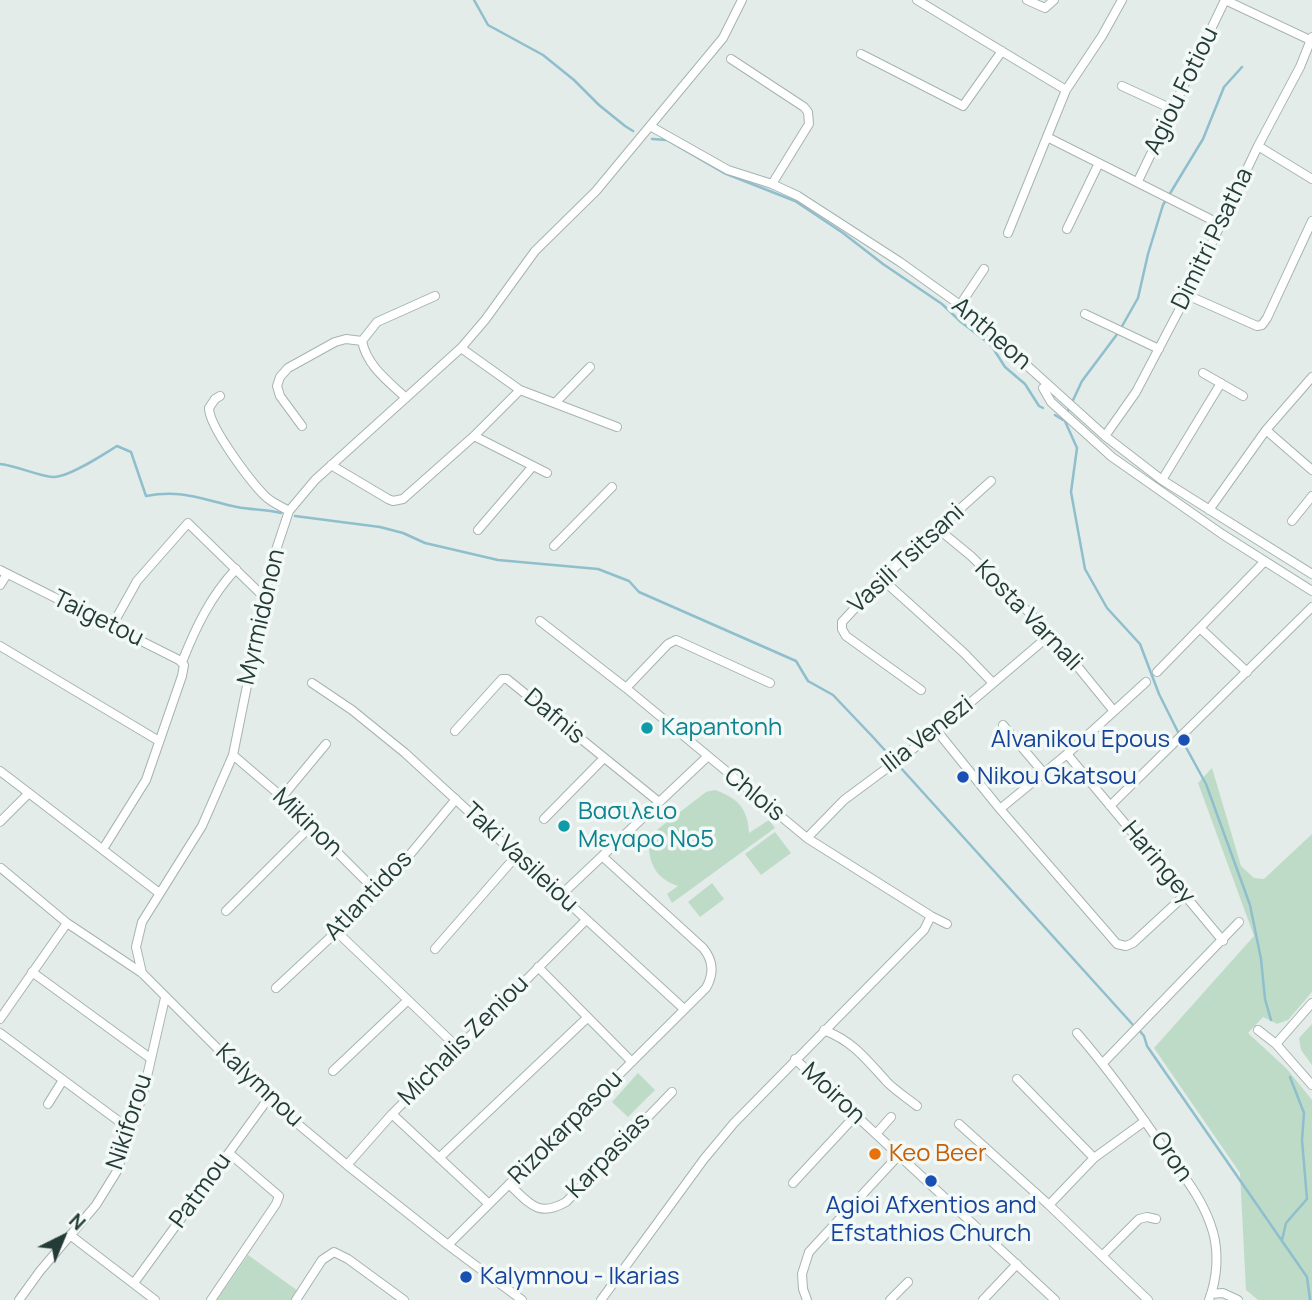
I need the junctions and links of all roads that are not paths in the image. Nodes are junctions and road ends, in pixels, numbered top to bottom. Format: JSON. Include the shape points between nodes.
{"nodes":[{"id":1,"x":742,"y":0,"type":"edge"},
{"id":2,"x":1027,"y":0,"type":"edge"},
{"id":3,"x":1054,"y":0,"type":"edge"},
{"id":4,"x":1122,"y":0,"type":"edge"},
{"id":5,"x":1225,"y":0,"type":"edge"},
{"id":6,"x":923,"y":1,"type":"edge"},
{"id":7,"x":1311,"y":38,"type":"edge"},
{"id":8,"x":1002,"y":51,"type":"junction"},
{"id":9,"x":862,"y":54,"type":"dead end"},
{"id":10,"x":731,"y":59,"type":"dead end"},
{"id":11,"x":1122,"y":86,"type":"dead end"},
{"id":12,"x":1066,"y":90,"type":"junction"},
{"id":13,"x":1172,"y":109,"type":"junction"},
{"id":14,"x":650,"y":126,"type":"junction"},
{"id":15,"x":1047,"y":137,"type":"junction"},
{"id":16,"x":1258,"y":145,"type":"junction"},
{"id":17,"x":1099,"y":163,"type":"junction"},
{"id":18,"x":1312,"y":179,"type":"edge"},
{"id":19,"x":1138,"y":181,"type":"junction"},
{"id":20,"x":772,"y":184,"type":"junction"},
{"id":21,"x":1312,"y":221,"type":"edge"},
{"id":22,"x":1222,"y":225,"type":"junction"},
{"id":23,"x":1067,"y":229,"type":"dead end"},
{"id":24,"x":1008,"y":233,"type":"dead end"},
{"id":25,"x":984,"y":269,"type":"dead end"},
{"id":26,"x":1187,"y":295,"type":"junction"},
{"id":27,"x":435,"y":296,"type":"dead end"},
{"id":28,"x":960,"y":305,"type":"junction"},
{"id":29,"x":1085,"y":314,"type":"dead end"},
{"id":30,"x":362,"y":341,"type":"junction"},
{"id":31,"x":461,"y":348,"type":"junction"},
{"id":32,"x":1159,"y":349,"type":"junction"},
{"id":33,"x":590,"y":367,"type":"dead end"},
{"id":34,"x":1203,"y":373,"type":"dead end"},
{"id":35,"x":1312,"y":377,"type":"edge"},
{"id":36,"x":1221,"y":383,"type":"junction"},
{"id":37,"x":1043,"y":388,"type":"dead end"},
{"id":38,"x":520,"y":390,"type":"junction"},
{"id":39,"x":220,"y":396,"type":"dead end"},
{"id":40,"x":1243,"y":396,"type":"dead end"},
{"id":41,"x":406,"y":398,"type":"junction"},
{"id":42,"x":555,"y":403,"type":"junction"},
{"id":43,"x":302,"y":426,"type":"dead end"},
{"id":44,"x":617,"y":427,"type":"dead end"},
{"id":45,"x":1266,"y":430,"type":"junction"},
{"id":46,"x":474,"y":436,"type":"junction"},
{"id":47,"x":1105,"y":436,"type":"junction"},
{"id":48,"x":331,"y":465,"type":"junction"},
{"id":49,"x":533,"y":466,"type":"junction"},
{"id":50,"x":1312,"y":470,"type":"edge"},
{"id":51,"x":547,"y":473,"type":"dead end"},
{"id":52,"x":1163,"y":480,"type":"junction"},
{"id":53,"x":991,"y":481,"type":"dead end"},
{"id":54,"x":612,"y":487,"type":"dead end"},
{"id":55,"x":1312,"y":496,"type":"edge"},
{"id":56,"x":1209,"y":510,"type":"junction"},
{"id":57,"x":289,"y":511,"type":"junction"},
{"id":58,"x":1292,"y":521,"type":"dead end"},
{"id":59,"x":937,"y":528,"type":"junction"},
{"id":60,"x":478,"y":530,"type":"dead end"},
{"id":61,"x":554,"y":546,"type":"dead end"},
{"id":62,"x":1265,"y":561,"type":"junction"},
{"id":63,"x":236,"y":569,"type":"junction"},
{"id":64,"x":3,"y":572,"type":"edge"},
{"id":65,"x":1312,"y":574,"type":"edge"},
{"id":66,"x":882,"y":579,"type":"junction"},
{"id":67,"x":0,"y":585,"type":"edge"},
{"id":68,"x":1312,"y":591,"type":"edge"},
{"id":69,"x":265,"y":598,"type":"junction"},
{"id":70,"x":1310,"y":613,"type":"edge"},
{"id":71,"x":540,"y":621,"type":"dead end"},
{"id":72,"x":112,"y":626,"type":"junction"},
{"id":73,"x":1200,"y":628,"type":"junction"},
{"id":74,"x":1051,"y":634,"type":"junction"},
{"id":75,"x":0,"y":646,"type":"edge"},
{"id":76,"x":182,"y":662,"type":"junction"},
{"id":77,"x":1157,"y":672,"type":"dead end"},
{"id":78,"x":1247,"y":672,"type":"junction"},
{"id":79,"x":1146,"y":682,"type":"dead end"},
{"id":80,"x":312,"y":683,"type":"dead end"},
{"id":81,"x":770,"y":683,"type":"dead end"},
{"id":82,"x":993,"y":683,"type":"junction"},
{"id":83,"x":626,"y":688,"type":"junction"},
{"id":84,"x":921,"y":690,"type":"dead end"},
{"id":85,"x":1113,"y":710,"type":"junction"},
{"id":86,"x":1003,"y":725,"type":"dead end"},
{"id":87,"x":455,"y":731,"type":"dead end"},
{"id":88,"x":937,"y":731,"type":"junction"},
{"id":89,"x":159,"y":741,"type":"junction"},
{"id":90,"x":326,"y":744,"type":"dead end"},
{"id":91,"x":233,"y":754,"type":"junction"},
{"id":92,"x":1067,"y":754,"type":"junction"},
{"id":93,"x":707,"y":757,"type":"junction"},
{"id":94,"x":603,"y":759,"type":"junction"},
{"id":95,"x":0,"y":771,"type":"edge"},
{"id":96,"x":1042,"y":771,"type":"junction"},
{"id":97,"x":29,"y":793,"type":"junction"},
{"id":98,"x":282,"y":797,"type":"junction"},
{"id":99,"x":456,"y":799,"type":"junction"},
{"id":100,"x":659,"y":802,"type":"junction"},
{"id":101,"x":1110,"y":806,"type":"junction"},
{"id":102,"x":1000,"y":809,"type":"junction"},
{"id":103,"x":544,"y":819,"type":"dead end"},
{"id":104,"x":0,"y":822,"type":"edge"},
{"id":105,"x":311,"y":826,"type":"junction"},
{"id":106,"x":807,"y":838,"type":"junction"},
{"id":107,"x":103,"y":849,"type":"junction"},
{"id":108,"x":517,"y":855,"type":"junction"},
{"id":109,"x":602,"y":856,"type":"junction"},
{"id":110,"x":1,"y":867,"type":"edge"},
{"id":111,"x":158,"y":892,"type":"junction"},
{"id":112,"x":378,"y":893,"type":"junction"},
{"id":113,"x":561,"y":895,"type":"junction"},
{"id":114,"x":1185,"y":895,"type":"junction"},
{"id":115,"x":226,"y":911,"type":"dead end"},
{"id":116,"x":931,"y":916,"type":"junction"},
{"id":117,"x":586,"y":920,"type":"junction"},
{"id":118,"x":1239,"y":922,"type":"dead end"},
{"id":119,"x":67,"y":923,"type":"junction"},
{"id":120,"x":947,"y":924,"type":"dead end"},
{"id":121,"x":336,"y":931,"type":"junction"},
{"id":122,"x":1223,"y":941,"type":"junction"},
{"id":123,"x":435,"y":949,"type":"dead end"},
{"id":124,"x":538,"y":967,"type":"junction"},
{"id":125,"x":32,"y":972,"type":"junction"},
{"id":126,"x":142,"y":973,"type":"junction"},
{"id":127,"x":276,"y":988,"type":"dead end"},
{"id":128,"x":165,"y":998,"type":"junction"},
{"id":129,"x":408,"y":1000,"type":"junction"},
{"id":130,"x":1312,"y":1003,"type":"edge"},
{"id":131,"x":684,"y":1009,"type":"junction"},
{"id":132,"x":587,"y":1018,"type":"junction"},
{"id":133,"x":0,"y":1019,"type":"edge"},
{"id":134,"x":824,"y":1030,"type":"junction"},
{"id":135,"x":1258,"y":1030,"type":"dead end"},
{"id":136,"x":0,"y":1033,"type":"edge"},
{"id":137,"x":1077,"y":1033,"type":"dead end"},
{"id":138,"x":1276,"y":1044,"type":"junction"},
{"id":139,"x":457,"y":1047,"type":"junction"},
{"id":140,"x":150,"y":1058,"type":"junction"},
{"id":141,"x":796,"y":1059,"type":"junction"},
{"id":142,"x":632,"y":1062,"type":"junction"},
{"id":143,"x":1103,"y":1063,"type":"junction"},
{"id":144,"x":333,"y":1071,"type":"dead end"},
{"id":145,"x":1017,"y":1079,"type":"dead end"},
{"id":146,"x":63,"y":1080,"type":"junction"},
{"id":147,"x":1312,"y":1085,"type":"edge"},
{"id":148,"x":671,"y":1093,"type":"dead end"},
{"id":149,"x":268,"y":1099,"type":"junction"},
{"id":150,"x":48,"y":1104,"type":"dead end"},
{"id":151,"x":917,"y":1106,"type":"dead end"},
{"id":152,"x":391,"y":1114,"type":"junction"},
{"id":153,"x":856,"y":1115,"type":"junction"},
{"id":154,"x":891,"y":1117,"type":"dead end"},
{"id":155,"x":1145,"y":1121,"type":"junction"},
{"id":156,"x":959,"y":1124,"type":"dead end"},
{"id":157,"x":132,"y":1131,"type":"junction"},
{"id":158,"x":876,"y":1135,"type":"junction"},
{"id":159,"x":229,"y":1153,"type":"junction"},
{"id":160,"x":898,"y":1156,"type":"junction"},
{"id":161,"x":439,"y":1158,"type":"junction"},
{"id":162,"x":1094,"y":1158,"type":"junction"},
{"id":163,"x":347,"y":1166,"type":"junction"},
{"id":164,"x":793,"y":1183,"type":"dead end"},
{"id":165,"x":509,"y":1184,"type":"junction"},
{"id":166,"x":489,"y":1204,"type":"junction"},
{"id":167,"x":1049,"y":1205,"type":"junction"},
{"id":168,"x":1156,"y":1219,"type":"dead end"},
{"id":169,"x":69,"y":1235,"type":"junction"},
{"id":170,"x":448,"y":1245,"type":"junction"},
{"id":171,"x":1102,"y":1256,"type":"junction"},
{"id":172,"x":1017,"y":1264,"type":"junction"},
{"id":173,"x":908,"y":1282,"type":"dead end"},
{"id":174,"x":134,"y":1283,"type":"junction"},
{"id":175,"x":392,"y":1296,"type":"edge"},
{"id":176,"x":1210,"y":1297,"type":"edge"},
{"id":177,"x":19,"y":1300,"type":"edge"},
{"id":178,"x":156,"y":1300,"type":"edge"},
{"id":179,"x":211,"y":1300,"type":"edge"},
{"id":180,"x":296,"y":1300,"type":"edge"},
{"id":181,"x":404,"y":1300,"type":"edge"},
{"id":182,"x":522,"y":1300,"type":"edge"},
{"id":183,"x":601,"y":1300,"type":"edge"},
{"id":184,"x":807,"y":1300,"type":"edge"},
{"id":185,"x":890,"y":1300,"type":"edge"},
{"id":186,"x":983,"y":1300,"type":"edge"},
{"id":187,"x":1055,"y":1300,"type":"edge"},
{"id":188,"x":1148,"y":1300,"type":"edge"},
{"id":189,"x":1238,"y":1300,"type":"edge"}],
"edges":[{"from":1,"to":14,"type":"street","name":"Myrmidonon","via":[[723,38]]},
{"from":2,"to":3,"type":"street","via":[[1045,8]]},
{"from":4,"to":12,"type":"street"},
{"from":5,"to":7,"type":"street"},
{"from":5,"to":13,"type":"street","name":"Agiou Fotiou"},
{"from":6,"to":8,"type":"street"},
{"from":7,"to":16,"type":"street","name":"Dimitri Psatha"},
{"from":8,"to":9,"type":"street","via":[[963,106]]},
{"from":8,"to":12,"type":"street"},
{"from":10,"to":20,"type":"street","via":[[808,112],[809,124]]},
{"from":11,"to":13,"type":"street"},
{"from":12,"to":15,"type":"street"},
{"from":13,"to":19,"type":"street","name":"Agiou Fotiou"},
{"from":14,"to":20,"type":"street","name":"Antheon","via":[[728,170]]},
{"from":14,"to":31,"type":"street","name":"Myrmidonon","via":[[596,191],[535,251]]},
{"from":15,"to":17,"type":"street"},
{"from":15,"to":24,"type":"street"},
{"from":16,"to":18,"type":"street"},
{"from":16,"to":22,"type":"street","name":"Dimitri Psatha"},
{"from":17,"to":19,"type":"street"},
{"from":17,"to":23,"type":"street"},
{"from":19,"to":22,"type":"street"},
{"from":20,"to":28,"type":"street","name":"Antheon","via":[[828,215]]},
{"from":21,"to":26,"type":"street","via":[[1262,325]]},
{"from":22,"to":26,"type":"street","name":"Dimitri Psatha"},
{"from":25,"to":28,"type":"street"},
{"from":26,"to":32,"type":"street","name":"Dimitri Psatha"},
{"from":27,"to":30,"type":"street","via":[[377,322]]},
{"from":28,"to":47,"type":"street","name":"Antheon"},
{"from":29,"to":32,"type":"street"},
{"from":30,"to":41,"type":"street","via":[[370,362]]},
{"from":30,"to":43,"type":"street","via":[[335,342],[280,377],[280,396]]},
{"from":31,"to":38,"type":"street"},
{"from":31,"to":41,"type":"street","name":"Myrmidonon"},
{"from":32,"to":47,"type":"street","name":"Dimitri Psatha"},
{"from":33,"to":42,"type":"street"},
{"from":34,"to":36,"type":"street"},
{"from":35,"to":45,"type":"street"},
{"from":36,"to":40,"type":"street"},
{"from":36,"to":52,"type":"street"},
{"from":37,"to":62,"type":"street","via":[[1051,402],[1112,457]]},
{"from":38,"to":42,"type":"street"},
{"from":38,"to":46,"type":"street"},
{"from":39,"to":57,"type":"street","via":[[209,408],[212,423],[263,494]]},
{"from":41,"to":48,"type":"street","name":"Myrmidonon"},
{"from":42,"to":44,"type":"street"},
{"from":45,"to":50,"type":"street"},
{"from":45,"to":56,"type":"street"},
{"from":46,"to":48,"type":"street","via":[[397,501]]},
{"from":46,"to":49,"type":"street"},
{"from":47,"to":52,"type":"street","name":"Antheon"},
{"from":48,"to":57,"type":"street","name":"Myrmidonon"},
{"from":49,"to":51,"type":"street"},
{"from":49,"to":60,"type":"street"},
{"from":52,"to":56,"type":"street","name":"Antheon"},
{"from":53,"to":59,"type":"street","name":"Vasili Tsitsani"},
{"from":54,"to":61,"type":"street"},
{"from":55,"to":58,"type":"street"},
{"from":56,"to":65,"type":"street","name":"Antheon"},
{"from":57,"to":69,"type":"street","name":"Myrmidonon"},
{"from":59,"to":66,"type":"street","name":"Vasili Tsitsani"},
{"from":59,"to":74,"type":"street","name":"Kosta Varnali"},
{"from":62,"to":68,"type":"street"},
{"from":62,"to":73,"type":"street"},
{"from":63,"to":69,"type":"street"},
{"from":63,"to":72,"type":"street","via":[[188,523],[137,582]]},
{"from":63,"to":76,"type":"street","via":[[208,604]]},
{"from":64,"to":67,"type":"street"},
{"from":64,"to":72,"type":"street","name":"Taigetou"},
{"from":66,"to":82,"type":"street"},
{"from":66,"to":84,"type":"street","name":"Vasili Tsitsani","via":[[844,618],[842,629]]},
{"from":69,"to":91,"type":"street","name":"Myrmidonon"},
{"from":70,"to":78,"type":"street"},
{"from":71,"to":83,"type":"street","name":"Chlois"},
{"from":72,"to":76,"type":"street","name":"Taigetou"},
{"from":73,"to":77,"type":"street"},
{"from":73,"to":78,"type":"street"},
{"from":74,"to":82,"type":"street","name":"Ilia Venezi"},
{"from":74,"to":85,"type":"street","name":"Kosta Varnali"},
{"from":75,"to":89,"type":"street"},
{"from":76,"to":89,"type":"street","via":[[182,676]]},
{"from":78,"to":101,"type":"street"},
{"from":79,"to":85,"type":"street"},
{"from":80,"to":99,"type":"street","name":"Taki Vasileiou","via":[[352,710]]},
{"from":81,"to":83,"type":"street","via":[[676,640]]},
{"from":82,"to":88,"type":"street","name":"Ilia Venezi"},
{"from":83,"to":93,"type":"street","name":"Chlois"},
{"from":85,"to":92,"type":"street"},
{"from":86,"to":96,"type":"street"},
{"from":87,"to":94,"type":"street","name":"Dafnis","via":[[502,678]]},
{"from":88,"to":102,"type":"street"},
{"from":88,"to":106,"type":"street","name":"Ilia Venezi","via":[[844,800]]},
{"from":89,"to":107,"type":"street","via":[[142,789]]},
{"from":90,"to":98,"type":"street"},
{"from":91,"to":98,"type":"street","name":"Mikinon"},
{"from":91,"to":111,"type":"street","name":"Myrmidonon","via":[[202,826]]},
{"from":92,"to":96,"type":"street"},
{"from":92,"to":101,"type":"street","name":"Haringey"},
{"from":93,"to":100,"type":"street"},
{"from":93,"to":106,"type":"street","name":"Chlois"},
{"from":94,"to":100,"type":"street","name":"Dafnis"},
{"from":94,"to":103,"type":"street"},
{"from":95,"to":97,"type":"street"},
{"from":96,"to":102,"type":"street"},
{"from":97,"to":104,"type":"street"},
{"from":97,"to":107,"type":"street"},
{"from":98,"to":105,"type":"street","name":"Mikinon"},
{"from":99,"to":108,"type":"street","name":"Taki Vasileiou"},
{"from":99,"to":112,"type":"street","name":"Atlantidos"},
{"from":100,"to":109,"type":"street"},
{"from":101,"to":114,"type":"street","name":"Haringey"},
{"from":102,"to":114,"type":"street","via":[[1117,944],[1133,943]]},
{"from":105,"to":112,"type":"street","name":"Mikinon"},
{"from":105,"to":115,"type":"street"},
{"from":106,"to":116,"type":"street","name":"Chlois"},
{"from":107,"to":111,"type":"street"},
{"from":108,"to":113,"type":"street","name":"Taki Vasileiou"},
{"from":108,"to":123,"type":"street"},
{"from":109,"to":113,"type":"street"},
{"from":109,"to":131,"type":"street","name":"Rizokarpasou","via":[[710,959],[708,984]]},
{"from":110,"to":119,"type":"street","name":"Kalymnou"},
{"from":111,"to":126,"type":"street","name":"Myrmidonon","via":[[137,938],[136,956]]},
{"from":112,"to":121,"type":"street","name":"Atlantidos"},
{"from":113,"to":117,"type":"street","name":"Taki Vasileiou"},
{"from":114,"to":122,"type":"street","name":"Haringey"},
{"from":116,"to":120,"type":"street","name":"Chlois"},
{"from":116,"to":134,"type":"street","via":[[924,929]]},
{"from":117,"to":124,"type":"street","name":"Michalis Zeniou"},
{"from":117,"to":131,"type":"street","name":"Taki Vasileiou"},
{"from":118,"to":122,"type":"street"},
{"from":119,"to":125,"type":"street"},
{"from":119,"to":126,"type":"street","name":"Kalymnou"},
{"from":121,"to":127,"type":"street","name":"Atlantidos"},
{"from":121,"to":129,"type":"street"},
{"from":122,"to":143,"type":"street"},
{"from":124,"to":132,"type":"street"},
{"from":124,"to":139,"type":"street","name":"Michalis Zeniou"},
{"from":125,"to":133,"type":"street"},
{"from":125,"to":140,"type":"street"},
{"from":126,"to":128,"type":"street","name":"Kalymnou"},
{"from":128,"to":140,"type":"street","name":"Nikiforou"},
{"from":128,"to":149,"type":"street","name":"Kalymnou"},
{"from":129,"to":139,"type":"street"},
{"from":129,"to":144,"type":"street"},
{"from":130,"to":138,"type":"street"},
{"from":131,"to":142,"type":"street","name":"Rizokarpasou"},
{"from":132,"to":142,"type":"street"},
{"from":132,"to":161,"type":"street"},
{"from":134,"to":141,"type":"street"},
{"from":134,"to":151,"type":"street","via":[[858,1049],[888,1083]]},
{"from":135,"to":138,"type":"street"},
{"from":136,"to":146,"type":"street"},
{"from":137,"to":143,"type":"street","name":"Oron"},
{"from":138,"to":147,"type":"street"},
{"from":139,"to":152,"type":"street","name":"Michalis Zeniou"},
{"from":140,"to":157,"type":"street","name":"Nikiforou"},
{"from":141,"to":153,"type":"street","name":"Moiron"},
{"from":141,"to":183,"type":"street","via":[[704,1159]]},
{"from":142,"to":165,"type":"street","name":"Rizokarpasou"},
{"from":143,"to":155,"type":"street","name":"Oron"},
{"from":145,"to":162,"type":"street"},
{"from":146,"to":150,"type":"street"},
{"from":146,"to":157,"type":"street"},
{"from":148,"to":165,"type":"street","name":"Karpasias","via":[[566,1202],[537,1208]]},
{"from":149,"to":159,"type":"street","name":"Patmou"},
{"from":149,"to":163,"type":"street","name":"Kalymnou"},
{"from":152,"to":161,"type":"street"},
{"from":152,"to":163,"type":"street","name":"Michalis Zeniou"},
{"from":153,"to":158,"type":"street","name":"Moiron"},
{"from":153,"to":164,"type":"street"},
{"from":154,"to":158,"type":"street"},
{"from":155,"to":162,"type":"street"},
{"from":155,"to":176,"type":"street","name":"Oron","via":[[1210,1222],[1216,1254]]},
{"from":156,"to":167,"type":"street"},
{"from":157,"to":169,"type":"street","name":"Nikiforou","via":[[117,1171],[96,1205]]},
{"from":158,"to":160,"type":"street","name":"Moiron"},
{"from":159,"to":174,"type":"street","name":"Patmou"},
{"from":159,"to":179,"type":"street","via":[[279,1196]]},
{"from":160,"to":172,"type":"street","name":"Moiron"},
{"from":160,"to":184,"type":"street","via":[[808,1252],[802,1274]]},
{"from":161,"to":166,"type":"street"},
{"from":162,"to":167,"type":"street"},
{"from":163,"to":170,"type":"street","name":"Kalymnou"},
{"from":165,"to":166,"type":"street","name":"Rizokarpasou"},
{"from":166,"to":170,"type":"street","name":"Rizokarpasou"},
{"from":167,"to":171,"type":"street"},
{"from":168,"to":171,"type":"street","via":[[1139,1219]]},
{"from":169,"to":174,"type":"street"},
{"from":169,"to":177,"type":"street","name":"Nikiforou"},
{"from":170,"to":182,"type":"street","name":"Kalymnou"},
{"from":171,"to":188,"type":"street"},
{"from":172,"to":186,"type":"street"},
{"from":172,"to":187,"type":"street","name":"Moiron"},
{"from":173,"to":185,"type":"street"},
{"from":174,"to":178,"type":"street"},
{"from":175,"to":180,"type":"street","via":[[334,1252],[322,1260]]},
{"from":175,"to":181,"type":"street"},
{"from":176,"to":189,"type":"street","via":[[1223,1293]]}]}
